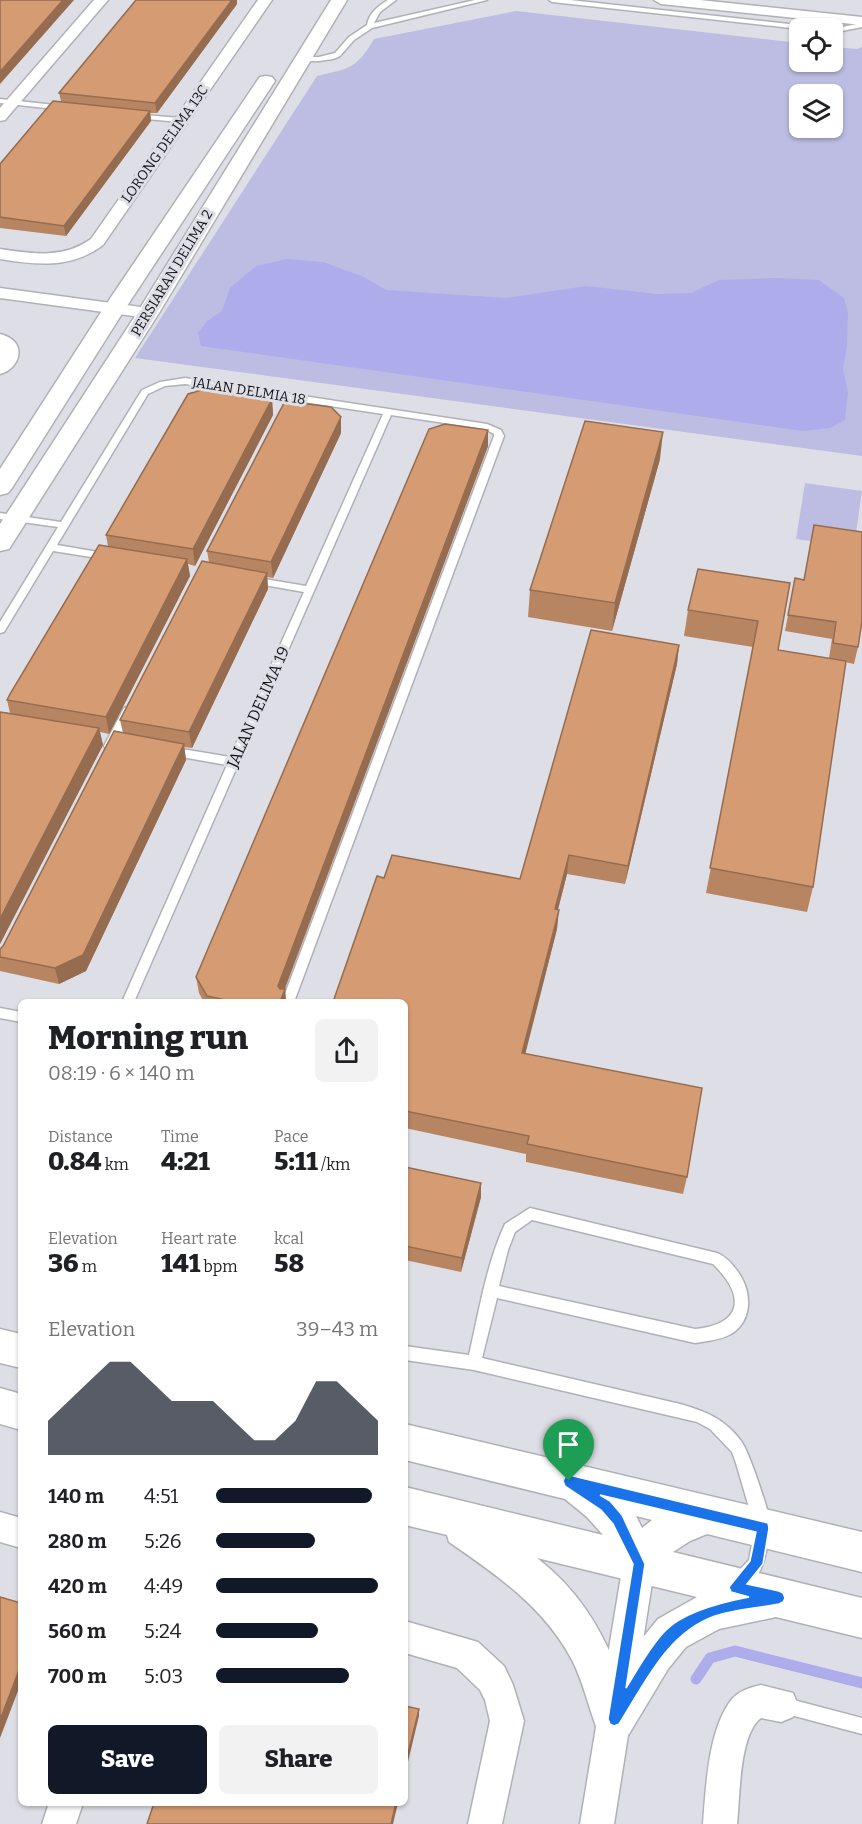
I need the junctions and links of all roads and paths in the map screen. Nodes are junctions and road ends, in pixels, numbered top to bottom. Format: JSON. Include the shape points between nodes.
{"nodes":[{"id":1,"x":101,"y":0,"type":"edge"},
{"id":2,"x":265,"y":0,"type":"edge"},
{"id":3,"x":320,"y":0,"type":"edge"},
{"id":4,"x":339,"y":0,"type":"edge"},
{"id":5,"x":393,"y":0,"type":"edge"},
{"id":6,"x":484,"y":0,"type":"edge"},
{"id":7,"x":552,"y":0,"type":"edge"},
{"id":8,"x":661,"y":0,"type":"edge"},
{"id":9,"x":461,"y":2,"type":"edge"},
{"id":10,"x":862,"y":23,"type":"edge"},
{"id":11,"x":370,"y":26,"type":"junction"},
{"id":12,"x":789,"y":26,"type":"edge"},
{"id":13,"x":843,"y":28,"type":"edge"},
{"id":14,"x":302,"y":58,"type":"junction"},
{"id":15,"x":6,"y":102,"type":"edge"},
{"id":16,"x":68,"y":108,"type":"edge"},
{"id":17,"x":124,"y":114,"type":"edge"},
{"id":18,"x":0,"y":117,"type":"edge"},
{"id":19,"x":180,"y":120,"type":"junction"},
{"id":20,"x":0,"y":255,"type":"edge"},
{"id":21,"x":0,"y":292,"type":"edge"},
{"id":22,"x":114,"y":309,"type":"junction"},
{"id":23,"x":148,"y":314,"type":"junction"},
{"id":24,"x":0,"y":339,"type":"edge"},
{"id":25,"x":0,"y":369,"type":"edge"},
{"id":26,"x":388,"y":412,"type":"junction"},
{"id":27,"x":0,"y":488,"type":"edge"},
{"id":28,"x":8,"y":518,"type":"edge"},
{"id":29,"x":64,"y":525,"type":"junction"},
{"id":30,"x":0,"y":543,"type":"edge"},
{"id":31,"x":51,"y":547,"type":"junction"},
{"id":32,"x":119,"y":558,"type":"edge"},
{"id":33,"x":243,"y":579,"type":"edge"},
{"id":34,"x":310,"y":590,"type":"junction"},
{"id":35,"x":0,"y":630,"type":"edge"},
{"id":36,"x":134,"y":699,"type":"edge"},
{"id":37,"x":111,"y":744,"type":"edge"},
{"id":38,"x":156,"y":749,"type":"edge"},
{"id":39,"x":234,"y":762,"type":"junction"},
{"id":40,"x":129,"y":999,"type":"edge"},
{"id":41,"x":289,"y":999,"type":"edge"},
{"id":42,"x":0,"y":1013,"type":"edge"},
{"id":43,"x":18,"y":1016,"type":"edge"},
{"id":44,"x":492,"y":1291,"type":"junction"},
{"id":45,"x":0,"y":1346,"type":"edge"},
{"id":46,"x":18,"y":1350,"type":"edge"},
{"id":47,"x":408,"y":1353,"type":"edge"},
{"id":48,"x":474,"y":1363,"type":"junction"},
{"id":49,"x":0,"y":1406,"type":"edge"},
{"id":50,"x":18,"y":1411,"type":"edge"},
{"id":51,"x":408,"y":1443,"type":"edge"},
{"id":52,"x":569,"y":1481,"type":"junction"},
{"id":53,"x":408,"y":1507,"type":"edge"},
{"id":54,"x":707,"y":1515,"type":"junction"},
{"id":55,"x":446,"y":1516,"type":"junction"},
{"id":56,"x":0,"y":1527,"type":"edge"},
{"id":57,"x":763,"y":1528,"type":"junction"},
{"id":58,"x":18,"y":1532,"type":"edge"},
{"id":59,"x":862,"y":1552,"type":"edge"},
{"id":60,"x":639,"y":1564,"type":"junction"},
{"id":61,"x":736,"y":1587,"type":"junction"},
{"id":62,"x":779,"y":1598,"type":"junction"},
{"id":63,"x":862,"y":1618,"type":"edge"},
{"id":64,"x":408,"y":1638,"type":"edge"},
{"id":65,"x":781,"y":1705,"type":"joint"},
{"id":66,"x":614,"y":1719,"type":"junction"},
{"id":67,"x":862,"y":1726,"type":"edge"},
{"id":68,"x":65,"y":1806,"type":"edge"},
{"id":69,"x":59,"y":1824,"type":"edge"},
{"id":70,"x":485,"y":1824,"type":"edge"},
{"id":71,"x":597,"y":1824,"type":"edge"},
{"id":72,"x":720,"y":1824,"type":"edge"}],
"edges":[{"from":1,"to":15,"type":"street"},
{"from":2,"to":19,"type":"street","name":"LORONG DELIMA 13C"},
{"from":3,"to":22,"type":"street","name":"PERSIARAN DELIMA 2"},
{"from":4,"to":14,"type":"street","name":"PERSIARAN DELIMA 2"},
{"from":5,"to":11,"type":"lane","via":[[378,10]]},
{"from":6,"to":9,"type":"lane"},
{"from":7,"to":12,"type":"lane"},
{"from":8,"to":10,"type":"street"},
{"from":9,"to":11,"type":"lane"},
{"from":10,"to":13,"type":"lane"},
{"from":11,"to":14,"type":"lane","via":[[360,30],[338,56]]},
{"from":14,"to":23,"type":"street","name":"PERSIARAN DELIMA 2"},
{"from":15,"to":16,"type":"lane"},
{"from":15,"to":18,"type":"street"},
{"from":17,"to":19,"type":"lane"},
{"from":19,"to":20,"type":"street","name":"LORONG DELIMA 13C","via":[[97,242],[86,252],[46,260]]},
{"from":21,"to":22,"type":"street"},
{"from":22,"to":23,"type":"street"},
{"from":22,"to":27,"type":"street","name":"PERSIARAN DELIMA 2"},
{"from":23,"to":28,"type":"street","name":"PERSIARAN DELIMA 2"},
{"from":24,"to":25,"type":"street","via":[[10,345],[9,357]]},
{"from":26,"to":29,"type":"lane","name":"JALAN DELMIA 18","via":[[286,402],[185,381],[163,384],[146,392]]},
{"from":26,"to":34,"type":"lane","name":"JALAN DELIMA 19"},
{"from":26,"to":41,"type":"lane","name":"JALAN DELMIA 18","via":[[487,427],[499,436]]},
{"from":28,"to":29,"type":"lane"},
{"from":28,"to":30,"type":"street","name":"PERSIARAN DELIMA 2"},
{"from":29,"to":31,"type":"lane","name":"JALAN DELMIA 18"},
{"from":31,"to":32,"type":"lane"},
{"from":31,"to":35,"type":"lane","name":"JALAN DELMIA 18"},
{"from":33,"to":34,"type":"lane"},
{"from":34,"to":39,"type":"lane","name":"JALAN DELIMA 19"},
{"from":36,"to":37,"type":"lane"},
{"from":38,"to":39,"type":"lane"},
{"from":39,"to":40,"type":"lane","name":"JALAN DELIMA 19"},
{"from":42,"to":43,"type":"lane"},
{"from":44,"to":44,"type":"lane","via":[[510,1228],[530,1214],[717,1259],[741,1289],[735,1324],[711,1336],[695,1336]]},
{"from":44,"to":48,"type":"lane"},
{"from":45,"to":46,"type":"street"},
{"from":47,"to":48,"type":"lane"},
{"from":48,"to":57,"type":"lane","via":[[680,1411],[715,1424],[737,1447]]},
{"from":49,"to":50,"type":"street"},
{"from":51,"to":52,"type":"street"},
{"from":52,"to":54,"type":"street"},
{"from":52,"to":60,"type":"street","via":[[618,1520]]},
{"from":53,"to":55,"type":"street"},
{"from":54,"to":57,"type":"street"},
{"from":54,"to":60,"type":"street","via":[[664,1532]]},
{"from":55,"to":60,"type":"street"},
{"from":55,"to":66,"type":"street","via":[[512,1559],[567,1615],[586,1646]]},
{"from":56,"to":58,"type":"street"},
{"from":57,"to":59,"type":"street"},
{"from":57,"to":61,"type":"lane","via":[[756,1564]]},
{"from":60,"to":61,"type":"street"},
{"from":60,"to":66,"type":"street"},
{"from":61,"to":62,"type":"street"},
{"from":62,"to":63,"type":"street"},
{"from":62,"to":66,"type":"street","via":[[713,1610],[672,1633]]},
{"from":64,"to":70,"type":"street","via":[[466,1654],[492,1678],[501,1698],[507,1721]]},
{"from":65,"to":67,"type":"lane"},
{"from":65,"to":72,"type":"street","via":[[752,1703],[739,1716],[729,1749]]},
{"from":66,"to":71,"type":"street"},
{"from":68,"to":69,"type":"street"}]}
